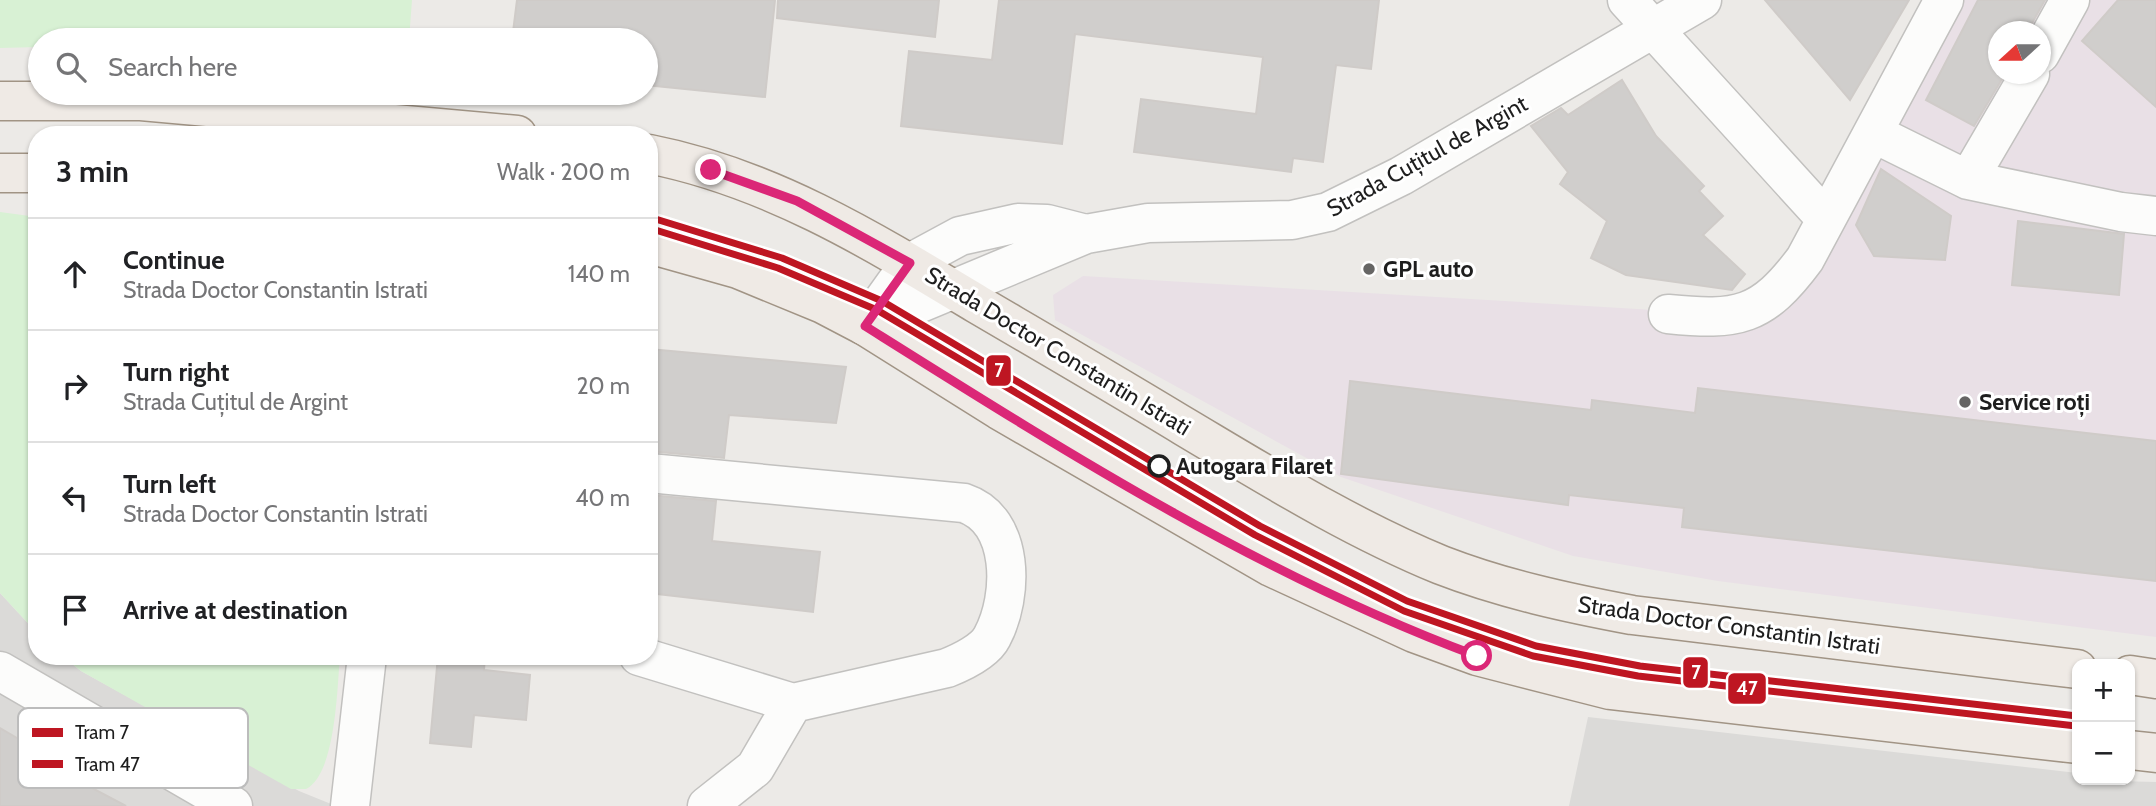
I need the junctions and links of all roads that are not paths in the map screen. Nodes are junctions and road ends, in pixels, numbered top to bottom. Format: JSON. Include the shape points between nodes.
{"nodes":[{"id":1,"x":1627,"y":0,"type":"edge"},
{"id":2,"x":1702,"y":0,"type":"edge"},
{"id":3,"x":1944,"y":0,"type":"edge"},
{"id":4,"x":2070,"y":0,"type":"edge"},
{"id":5,"x":1653,"y":29,"type":"junction"},
{"id":6,"x":2051,"y":34,"type":"edge"},
{"id":7,"x":2025,"y":84,"type":"edge"},
{"id":8,"x":0,"y":101,"type":"edge"},
{"id":9,"x":28,"y":101,"type":"edge"},
{"id":10,"x":180,"y":105,"type":"edge"},
{"id":11,"x":383,"y":126,"type":"edge"},
{"id":12,"x":1873,"y":133,"type":"junction"},
{"id":13,"x":658,"y":156,"type":"edge"},
{"id":14,"x":0,"y":173,"type":"edge"},
{"id":15,"x":28,"y":173,"type":"edge"},
{"id":16,"x":1968,"y":180,"type":"junction"},
{"id":17,"x":2156,"y":216,"type":"edge"},
{"id":18,"x":1826,"y":219,"type":"junction"},
{"id":19,"x":1086,"y":234,"type":"junction"},
{"id":20,"x":658,"y":247,"type":"edge"},
{"id":21,"x":910,"y":263,"type":"junction"},
{"id":22,"x":953,"y":289,"type":"junction"},
{"id":23,"x":1668,"y":314,"type":"dead end"},
{"id":24,"x":865,"y":326,"type":"junction"},
{"id":25,"x":658,"y":474,"type":"edge"},
{"id":26,"x":658,"y":662,"type":"edge"},
{"id":27,"x":366,"y":665,"type":"edge"},
{"id":28,"x":2072,"y":668,"type":"edge"},
{"id":29,"x":0,"y":671,"type":"edge"},
{"id":30,"x":2135,"y":677,"type":"edge"},
{"id":31,"x":2156,"y":679,"type":"edge"},
{"id":32,"x":793,"y":702,"type":"junction"},
{"id":33,"x":64,"y":708,"type":"edge"},
{"id":34,"x":2072,"y":743,"type":"edge"},
{"id":35,"x":2135,"y":751,"type":"edge"},
{"id":36,"x":2156,"y":753,"type":"edge"},
{"id":37,"x":202,"y":788,"type":"edge"},
{"id":38,"x":233,"y":806,"type":"edge"},
{"id":39,"x":350,"y":806,"type":"edge"},
{"id":40,"x":708,"y":806,"type":"edge"}],
"edges":[{"from":1,"to":5,"type":"street"},
{"from":2,"to":5,"type":"street","name":"Strada Cuțitul de Argint"},
{"from":3,"to":12,"type":"street"},
{"from":4,"to":6,"type":"street"},
{"from":5,"to":18,"type":"street"},
{"from":5,"to":19,"type":"street","name":"Strada Cuțitul de Argint","via":[[1401,176],[1328,212],[1292,220],[1148,223]]},
{"from":7,"to":16,"type":"street"},
{"from":8,"to":9,"type":"main road"},
{"from":10,"to":11,"type":"main road"},
{"from":12,"to":16,"type":"street"},
{"from":12,"to":18,"type":"street"},
{"from":13,"to":21,"type":"main road","name":"Strada Doctor Constantin Istrati","via":[[797,201]]},
{"from":14,"to":15,"type":"main road"},
{"from":16,"to":17,"type":"street"},
{"from":18,"to":23,"type":"street","via":[[1805,259],[1772,299],[1730,317]]},
{"from":19,"to":21,"type":"street","name":"Strada Cuțitul de Argint","via":[[1047,224],[989,227],[960,236]]},
{"from":19,"to":22,"type":"street","name":"Strada Cuțitul de Argint"},
{"from":20,"to":24,"type":"main road","via":[[738,269]]},
{"from":21,"to":22,"type":"main road","name":"Strada Doctor Constantin Istrati"},
{"from":21,"to":24,"type":"street","name":"Strada Cuțitul de Argint"},
{"from":22,"to":24,"type":"street","name":"Strada Cuțitul de Argint"},
{"from":22,"to":28,"type":"main road","name":"Strada Doctor Constantin Istrati","via":[[1312,504],[1444,566],[1556,600],[1632,615]]},
{"from":24,"to":34,"type":"main road","via":[[999,410],[1271,567],[1414,633],[1477,656],[1610,690]]},
{"from":25,"to":32,"type":"street","via":[[964,503],[988,518],[1006,561],[1003,597],[989,642],[947,668]]},
{"from":26,"to":32,"type":"street"},
{"from":27,"to":39,"type":"street"},
{"from":29,"to":33,"type":"street"},
{"from":30,"to":31,"type":"main road"},
{"from":32,"to":40,"type":"street","via":[[755,768]]},
{"from":35,"to":36,"type":"main road"},
{"from":37,"to":38,"type":"street"}]}
